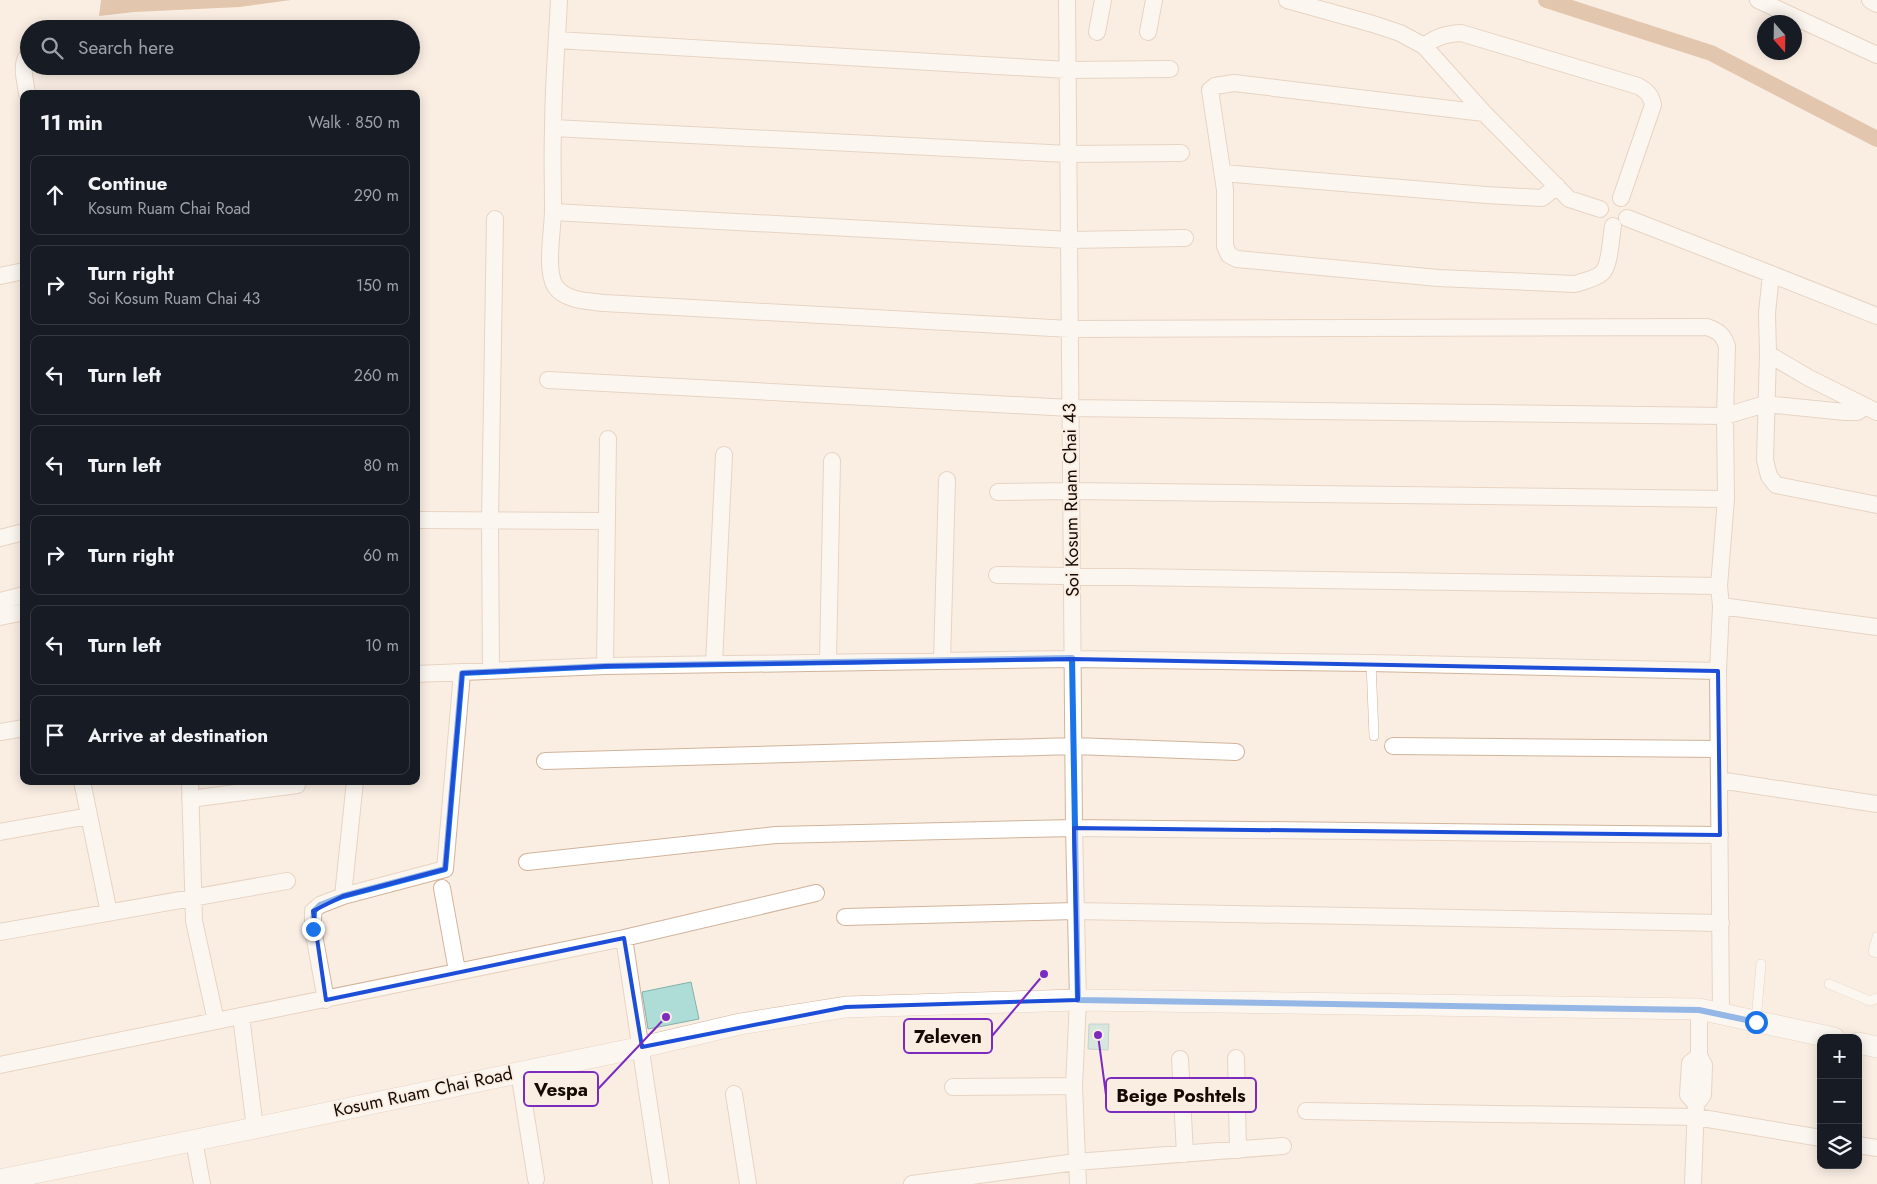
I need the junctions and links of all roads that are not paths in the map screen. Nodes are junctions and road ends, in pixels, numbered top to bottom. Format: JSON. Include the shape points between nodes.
{"nodes":[{"id":1,"x":559,"y":0,"type":"edge"},
{"id":2,"x":1067,"y":0,"type":"edge"},
{"id":3,"x":1103,"y":0,"type":"edge"},
{"id":4,"x":1154,"y":0,"type":"edge"},
{"id":5,"x":1287,"y":0,"type":"edge"},
{"id":6,"x":1758,"y":0,"type":"edge"},
{"id":7,"x":1870,"y":0,"type":"edge"},
{"id":8,"x":1877,"y":4,"type":"edge"},
{"id":9,"x":1097,"y":32,"type":"dead end"},
{"id":10,"x":1148,"y":32,"type":"dead end"},
{"id":11,"x":558,"y":40,"type":"junction"},
{"id":12,"x":1424,"y":46,"type":"junction"},
{"id":13,"x":1877,"y":55,"type":"edge"},
{"id":14,"x":1170,"y":69,"type":"dead end"},
{"id":15,"x":1067,"y":70,"type":"junction"},
{"id":16,"x":25,"y":75,"type":"edge"},
{"id":17,"x":27,"y":90,"type":"edge"},
{"id":18,"x":1484,"y":113,"type":"junction"},
{"id":19,"x":553,"y":128,"type":"junction"},
{"id":20,"x":1181,"y":153,"type":"dead end"},
{"id":21,"x":1068,"y":154,"type":"junction"},
{"id":22,"x":1223,"y":173,"type":"junction"},
{"id":23,"x":1557,"y":186,"type":"junction"},
{"id":24,"x":1621,"y":198,"type":"junction"},
{"id":25,"x":1600,"y":209,"type":"junction"},
{"id":26,"x":553,"y":212,"type":"junction"},
{"id":27,"x":495,"y":219,"type":"dead end"},
{"id":28,"x":1620,"y":222,"type":"junction"},
{"id":29,"x":1185,"y":238,"type":"dead end"},
{"id":30,"x":1069,"y":240,"type":"junction"},
{"id":31,"x":20,"y":272,"type":"edge"},
{"id":32,"x":1771,"y":274,"type":"junction"},
{"id":33,"x":0,"y":276,"type":"edge"},
{"id":34,"x":1877,"y":316,"type":"edge"},
{"id":35,"x":1070,"y":329,"type":"junction"},
{"id":36,"x":1768,"y":354,"type":"junction"},
{"id":37,"x":548,"y":380,"type":"dead end"},
{"id":38,"x":1765,"y":404,"type":"junction"},
{"id":39,"x":1070,"y":408,"type":"junction"},
{"id":40,"x":1871,"y":410,"type":"edge"},
{"id":41,"x":1725,"y":416,"type":"junction"},
{"id":42,"x":608,"y":439,"type":"dead end"},
{"id":43,"x":724,"y":455,"type":"dead end"},
{"id":44,"x":832,"y":461,"type":"dead end"},
{"id":45,"x":947,"y":480,"type":"dead end"},
{"id":46,"x":1071,"y":491,"type":"junction"},
{"id":47,"x":998,"y":492,"type":"dead end"},
{"id":48,"x":1726,"y":499,"type":"junction"},
{"id":49,"x":1877,"y":505,"type":"edge"},
{"id":50,"x":420,"y":520,"type":"edge"},
{"id":51,"x":490,"y":521,"type":"junction"},
{"id":52,"x":607,"y":521,"type":"junction"},
{"id":53,"x":20,"y":533,"type":"edge"},
{"id":54,"x":0,"y":538,"type":"edge"},
{"id":55,"x":998,"y":575,"type":"dead end"},
{"id":56,"x":1072,"y":575,"type":"junction"},
{"id":57,"x":1719,"y":586,"type":"junction"},
{"id":58,"x":20,"y":596,"type":"edge"},
{"id":59,"x":0,"y":601,"type":"edge"},
{"id":60,"x":1721,"y":606,"type":"junction"},
{"id":61,"x":20,"y":613,"type":"edge"},
{"id":62,"x":0,"y":618,"type":"edge"},
{"id":63,"x":1877,"y":627,"type":"edge"},
{"id":64,"x":1072,"y":658,"type":"junction"},
{"id":65,"x":828,"y":661,"type":"junction"},
{"id":66,"x":942,"y":661,"type":"junction"},
{"id":67,"x":1371,"y":663,"type":"junction"},
{"id":68,"x":714,"y":664,"type":"junction"},
{"id":69,"x":605,"y":666,"type":"junction"},
{"id":70,"x":491,"y":671,"type":"junction"},
{"id":71,"x":1718,"y":671,"type":"junction"},
{"id":72,"x":462,"y":673,"type":"junction"},
{"id":73,"x":420,"y":674,"type":"edge"},
{"id":74,"x":20,"y":729,"type":"edge"},
{"id":75,"x":0,"y":732,"type":"edge"},
{"id":76,"x":1374,"y":736,"type":"dead end"},
{"id":77,"x":1074,"y":746,"type":"junction"},
{"id":78,"x":1393,"y":746,"type":"dead end"},
{"id":79,"x":1718,"y":749,"type":"junction"},
{"id":80,"x":1236,"y":752,"type":"dead end"},
{"id":81,"x":545,"y":761,"type":"dead end"},
{"id":82,"x":1719,"y":780,"type":"junction"},
{"id":83,"x":83,"y":785,"type":"edge"},
{"id":84,"x":190,"y":785,"type":"edge"},
{"id":85,"x":297,"y":785,"type":"dead end"},
{"id":86,"x":354,"y":785,"type":"edge"},
{"id":87,"x":190,"y":799,"type":"junction"},
{"id":88,"x":1877,"y":804,"type":"edge"},
{"id":89,"x":89,"y":816,"type":"junction"},
{"id":90,"x":1074,"y":828,"type":"junction"},
{"id":91,"x":0,"y":832,"type":"edge"},
{"id":92,"x":1720,"y":835,"type":"junction"},
{"id":93,"x":527,"y":862,"type":"dead end"},
{"id":94,"x":287,"y":881,"type":"dead end"},
{"id":95,"x":442,"y":888,"type":"dead end"},
{"id":96,"x":816,"y":894,"type":"dead end"},
{"id":97,"x":343,"y":896,"type":"junction"},
{"id":98,"x":193,"y":897,"type":"junction"},
{"id":99,"x":1076,"y":911,"type":"junction"},
{"id":100,"x":109,"y":913,"type":"junction"},
{"id":101,"x":845,"y":917,"type":"dead end"},
{"id":102,"x":1721,"y":923,"type":"junction"},
{"id":103,"x":0,"y":932,"type":"edge"},
{"id":104,"x":1877,"y":936,"type":"edge"},
{"id":105,"x":624,"y":938,"type":"junction"},
{"id":106,"x":1877,"y":953,"type":"edge"},
{"id":107,"x":1761,"y":964,"type":"dead end"},
{"id":108,"x":457,"y":971,"type":"junction"},
{"id":109,"x":1829,"y":984,"type":"dead end"},
{"id":110,"x":1877,"y":998,"type":"edge"},
{"id":111,"x":326,"y":1000,"type":"junction"},
{"id":112,"x":1078,"y":1000,"type":"junction"},
{"id":113,"x":1699,"y":1010,"type":"junction"},
{"id":114,"x":1721,"y":1015,"type":"junction"},
{"id":115,"x":241,"y":1016,"type":"junction"},
{"id":116,"x":216,"y":1021,"type":"junction"},
{"id":117,"x":1756,"y":1022,"type":"junction"},
{"id":118,"x":1817,"y":1035,"type":"edge"},
{"id":119,"x":1862,"y":1044,"type":"edge"},
{"id":120,"x":642,"y":1047,"type":"junction"},
{"id":121,"x":1877,"y":1047,"type":"edge"},
{"id":122,"x":1236,"y":1058,"type":"dead end"},
{"id":123,"x":1180,"y":1059,"type":"dead end"},
{"id":124,"x":0,"y":1065,"type":"edge"},
{"id":125,"x":519,"y":1072,"type":"junction"},
{"id":126,"x":1074,"y":1086,"type":"junction"},
{"id":127,"x":953,"y":1087,"type":"dead end"},
{"id":128,"x":734,"y":1094,"type":"dead end"},
{"id":129,"x":1306,"y":1111,"type":"dead end"},
{"id":130,"x":1696,"y":1111,"type":"junction"},
{"id":131,"x":256,"y":1128,"type":"junction"},
{"id":132,"x":1817,"y":1137,"type":"edge"},
{"id":133,"x":194,"y":1141,"type":"junction"},
{"id":134,"x":1284,"y":1146,"type":"dead end"},
{"id":135,"x":1862,"y":1146,"type":"edge"},
{"id":136,"x":1877,"y":1148,"type":"edge"},
{"id":137,"x":1238,"y":1150,"type":"junction"},
{"id":138,"x":1185,"y":1154,"type":"junction"},
{"id":139,"x":1076,"y":1162,"type":"junction"},
{"id":140,"x":47,"y":1178,"type":"edge"},
{"id":141,"x":536,"y":1179,"type":"dead end"},
{"id":142,"x":0,"y":1180,"type":"edge"},
{"id":143,"x":202,"y":1184,"type":"edge"},
{"id":144,"x":661,"y":1184,"type":"edge"},
{"id":145,"x":748,"y":1184,"type":"edge"},
{"id":146,"x":912,"y":1184,"type":"edge"},
{"id":147,"x":1078,"y":1184,"type":"edge"},
{"id":148,"x":1693,"y":1184,"type":"edge"}],
"edges":[{"from":1,"to":11,"type":"street"},
{"from":2,"to":15,"type":"street","name":"Soi Kosum Ruam Chai 43"},
{"from":3,"to":9,"type":"street"},
{"from":4,"to":10,"type":"street"},
{"from":5,"to":12,"type":"street","via":[[1400,33]]},
{"from":6,"to":13,"type":"street"},
{"from":7,"to":8,"type":"street"},
{"from":11,"to":15,"type":"street"},
{"from":11,"to":19,"type":"street"},
{"from":12,"to":18,"type":"street"},
{"from":12,"to":24,"type":"street","via":[[1436,37],[1461,33],[1646,90],[1653,105]]},
{"from":14,"to":15,"type":"street"},
{"from":15,"to":21,"type":"street","name":"Soi Kosum Ruam Chai 43"},
{"from":16,"to":17,"type":"street"},
{"from":18,"to":22,"type":"street","via":[[1223,83],[1210,90]]},
{"from":18,"to":23,"type":"street"},
{"from":19,"to":21,"type":"street"},
{"from":19,"to":26,"type":"street"},
{"from":20,"to":21,"type":"street"},
{"from":21,"to":30,"type":"street","name":"Soi Kosum Ruam Chai 43"},
{"from":22,"to":23,"type":"street","via":[[1542,198]]},
{"from":22,"to":28,"type":"street","via":[[1225,246],[1229,255],[1237,259],[1438,278],[1575,284],[1603,272]]},
{"from":23,"to":25,"type":"street","via":[[1569,199]]},
{"from":24,"to":25,"type":"street","via":[[1609,197]]},
{"from":24,"to":28,"type":"street","via":[[1628,207]]},
{"from":25,"to":28,"type":"street","via":[[1599,216],[1607,225]]},
{"from":26,"to":30,"type":"street"},
{"from":26,"to":35,"type":"street","via":[[551,276],[563,293],[584,300]]},
{"from":27,"to":51,"type":"street"},
{"from":28,"to":32,"type":"street"},
{"from":29,"to":30,"type":"street"},
{"from":30,"to":35,"type":"street","name":"Soi Kosum Ruam Chai 43"},
{"from":31,"to":33,"type":"street"},
{"from":32,"to":34,"type":"street"},
{"from":32,"to":36,"type":"street","via":[[1767,313]]},
{"from":35,"to":39,"type":"street","name":"Soi Kosum Ruam Chai 43"},
{"from":35,"to":41,"type":"street","via":[[1707,327],[1723,336],[1727,346]]},
{"from":36,"to":38,"type":"street"},
{"from":36,"to":40,"type":"street"},
{"from":37,"to":39,"type":"street"},
{"from":38,"to":40,"type":"street","via":[[1845,412]]},
{"from":38,"to":41,"type":"street"},
{"from":38,"to":49,"type":"street","via":[[1765,460],[1769,476],[1776,485]]},
{"from":39,"to":41,"type":"street"},
{"from":39,"to":46,"type":"street","name":"Soi Kosum Ruam Chai 43"},
{"from":41,"to":48,"type":"street"},
{"from":42,"to":52,"type":"street"},
{"from":43,"to":68,"type":"street"},
{"from":44,"to":65,"type":"street"},
{"from":45,"to":66,"type":"street"},
{"from":46,"to":47,"type":"street"},
{"from":46,"to":48,"type":"street"},
{"from":46,"to":56,"type":"street","name":"Soi Kosum Ruam Chai 43"},
{"from":48,"to":57,"type":"street"},
{"from":50,"to":51,"type":"street"},
{"from":51,"to":52,"type":"street"},
{"from":51,"to":70,"type":"street"},
{"from":52,"to":69,"type":"street"},
{"from":53,"to":54,"type":"street"},
{"from":55,"to":56,"type":"street"},
{"from":56,"to":57,"type":"street"},
{"from":56,"to":64,"type":"street","name":"Soi Kosum Ruam Chai 43"},
{"from":57,"to":60,"type":"street"},
{"from":58,"to":59,"type":"street"},
{"from":60,"to":63,"type":"street"},
{"from":60,"to":71,"type":"street"},
{"from":61,"to":62,"type":"street"},
{"from":64,"to":66,"type":"street"},
{"from":64,"to":67,"type":"street"},
{"from":64,"to":77,"type":"street","name":"Soi Kosum Ruam Chai 43"},
{"from":65,"to":66,"type":"street"},
{"from":65,"to":68,"type":"street"},
{"from":67,"to":71,"type":"street"},
{"from":67,"to":76,"type":"lane"},
{"from":68,"to":69,"type":"street"},
{"from":69,"to":70,"type":"street"},
{"from":70,"to":72,"type":"street"},
{"from":71,"to":79,"type":"street"},
{"from":72,"to":73,"type":"street"},
{"from":72,"to":97,"type":"street","via":[[445,869]]},
{"from":74,"to":75,"type":"street"},
{"from":77,"to":80,"type":"street"},
{"from":77,"to":81,"type":"street"},
{"from":77,"to":90,"type":"street","name":"Soi Kosum Ruam Chai 43"},
{"from":78,"to":79,"type":"street"},
{"from":79,"to":82,"type":"street"},
{"from":82,"to":88,"type":"street"},
{"from":82,"to":92,"type":"street"},
{"from":83,"to":89,"type":"street"},
{"from":84,"to":87,"type":"street"},
{"from":85,"to":87,"type":"street"},
{"from":86,"to":97,"type":"street"},
{"from":87,"to":98,"type":"street"},
{"from":89,"to":91,"type":"street"},
{"from":89,"to":100,"type":"street"},
{"from":90,"to":92,"type":"street"},
{"from":90,"to":93,"type":"street","via":[[776,835]]},
{"from":90,"to":99,"type":"street","name":"Soi Kosum Ruam Chai 43"},
{"from":92,"to":102,"type":"street"},
{"from":94,"to":98,"type":"street"},
{"from":95,"to":108,"type":"street"},
{"from":96,"to":105,"type":"street"},
{"from":97,"to":111,"type":"street","via":[[320,905],[314,911],[313,929]]},
{"from":98,"to":100,"type":"street"},
{"from":98,"to":116,"type":"street","via":[[194,921]]},
{"from":99,"to":101,"type":"street"},
{"from":99,"to":102,"type":"street"},
{"from":99,"to":112,"type":"street","name":"Soi Kosum Ruam Chai 43"},
{"from":100,"to":103,"type":"street"},
{"from":102,"to":114,"type":"street"},
{"from":104,"to":106,"type":"lane","via":[[1873,952]]},
{"from":105,"to":108,"type":"street"},
{"from":105,"to":120,"type":"street"},
{"from":107,"to":117,"type":"lane"},
{"from":108,"to":111,"type":"street"},
{"from":109,"to":110,"type":"lane","via":[[1870,1001]]},
{"from":111,"to":115,"type":"street"},
{"from":112,"to":113,"type":"street","name":"Kosum Ruam Chai Road"},
{"from":112,"to":120,"type":"street","name":"Kosum Ruam Chai Road","via":[[846,1007],[740,1024]]},
{"from":112,"to":126,"type":"street","name":"Soi Kosum Ruam Chai 43"},
{"from":113,"to":114,"type":"street","name":"Kosum Ruam Chai Road"},
{"from":113,"to":130,"type":"street","via":[[1699,1056],[1690,1063],[1688,1095]]},
{"from":114,"to":117,"type":"street","name":"Kosum Ruam Chai Road"},
{"from":115,"to":116,"type":"street"},
{"from":115,"to":131,"type":"street"},
{"from":116,"to":124,"type":"street"},
{"from":117,"to":118,"type":"street","name":"Kosum Ruam Chai Road"},
{"from":119,"to":121,"type":"street"},
{"from":120,"to":125,"type":"street","name":"Kosum Ruam Chai Road"},
{"from":120,"to":144,"type":"street"},
{"from":122,"to":137,"type":"street"},
{"from":123,"to":138,"type":"street"},
{"from":125,"to":131,"type":"street","name":"Kosum Ruam Chai Road"},
{"from":125,"to":141,"type":"street"},
{"from":126,"to":127,"type":"street"},
{"from":126,"to":139,"type":"street","name":"Soi Kosum Ruam Chai 43"},
{"from":128,"to":145,"type":"street"},
{"from":129,"to":130,"type":"street"},
{"from":130,"to":132,"type":"street"},
{"from":130,"to":148,"type":"street"},
{"from":131,"to":133,"type":"street","name":"Kosum Ruam Chai Road"},
{"from":133,"to":140,"type":"street","name":"Kosum Ruam Chai Road"},
{"from":133,"to":143,"type":"street"},
{"from":134,"to":137,"type":"street"},
{"from":135,"to":136,"type":"street"},
{"from":137,"to":138,"type":"street"},
{"from":138,"to":139,"type":"street"},
{"from":139,"to":146,"type":"street"},
{"from":139,"to":147,"type":"street","name":"Soi Kosum Ruam Chai 43"},
{"from":140,"to":142,"type":"street","name":"Kosum Ruam Chai Road"}]}
